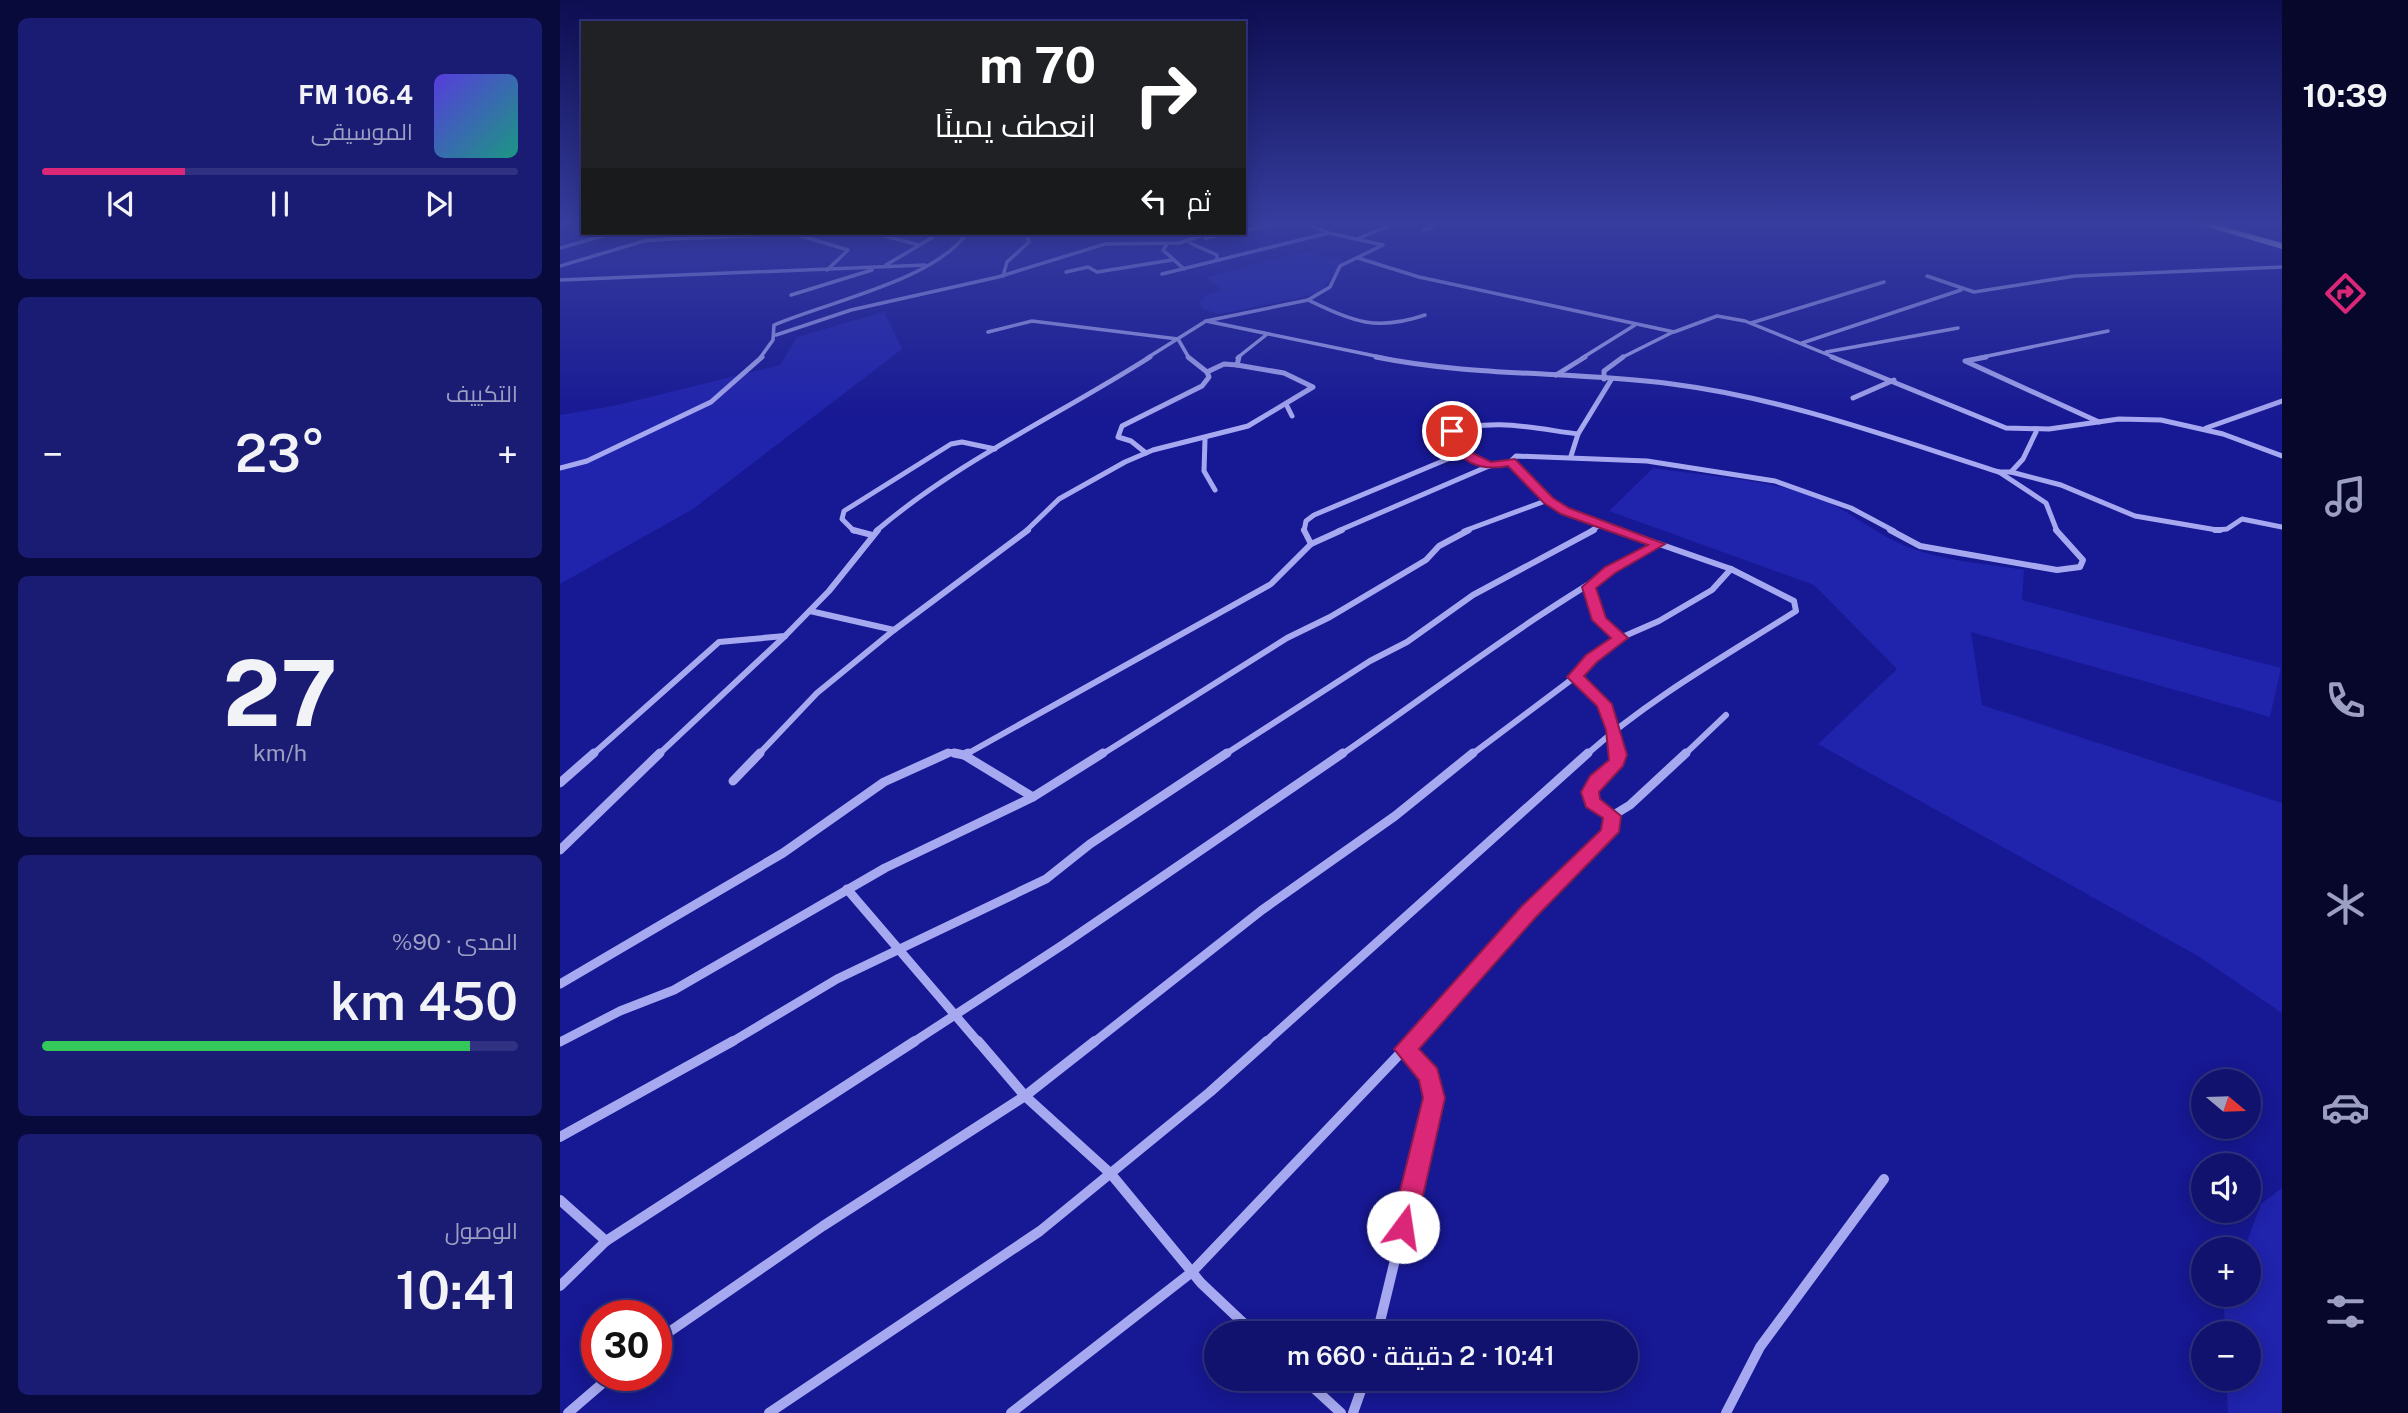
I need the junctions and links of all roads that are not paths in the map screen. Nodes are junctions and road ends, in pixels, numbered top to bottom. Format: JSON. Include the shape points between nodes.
{"nodes":[{"id":1,"x":810,"y":289,"type":"edge"},
{"id":2,"x":873,"y":289,"type":"edge"},
{"id":3,"x":949,"y":289,"type":"edge"},
{"id":4,"x":1326,"y":289,"type":"edge"},
{"id":5,"x":1474,"y":289,"type":"edge"},
{"id":6,"x":1861,"y":289,"type":"edge"},
{"id":7,"x":1994,"y":289,"type":"edge"},
{"id":8,"x":1962,"y":290,"type":"joint"},
{"id":9,"x":791,"y":295,"type":"dead end"},
{"id":10,"x":1308,"y":300,"type":"junction"},
{"id":11,"x":1425,"y":314,"type":"dead end"},
{"id":12,"x":1206,"y":321,"type":"junction"},
{"id":13,"x":1751,"y":323,"type":"junction"},
{"id":14,"x":1635,"y":324,"type":"junction"},
{"id":15,"x":1958,"y":328,"type":"dead end"},
{"id":16,"x":988,"y":331,"type":"dead end"},
{"id":17,"x":1674,"y":331,"type":"junction"},
{"id":18,"x":2108,"y":331,"type":"dead end"},
{"id":19,"x":776,"y":335,"type":"junction"},
{"id":20,"x":1266,"y":335,"type":"junction"},
{"id":21,"x":1178,"y":340,"type":"junction"},
{"id":22,"x":1802,"y":343,"type":"junction"},
{"id":23,"x":1825,"y":352,"type":"junction"},
{"id":24,"x":1237,"y":365,"type":"junction"},
{"id":25,"x":1208,"y":372,"type":"junction"},
{"id":26,"x":1555,"y":376,"type":"junction"},
{"id":27,"x":1604,"y":379,"type":"junction"},
{"id":28,"x":1611,"y":380,"type":"junction"},
{"id":29,"x":1894,"y":380,"type":"junction"},
{"id":30,"x":1853,"y":398,"type":"dead end"},
{"id":31,"x":2282,"y":401,"type":"edge"},
{"id":32,"x":1287,"y":406,"type":"junction"},
{"id":33,"x":1292,"y":416,"type":"dead end"},
{"id":34,"x":2100,"y":422,"type":"junction"},
{"id":35,"x":2205,"y":428,"type":"junction"},
{"id":36,"x":2036,"y":432,"type":"junction"},
{"id":37,"x":1578,"y":434,"type":"junction"},
{"id":38,"x":1205,"y":439,"type":"junction"},
{"id":39,"x":995,"y":449,"type":"junction"},
{"id":40,"x":1146,"y":453,"type":"junction"},
{"id":41,"x":1462,"y":453,"type":"junction"},
{"id":42,"x":1571,"y":456,"type":"junction"},
{"id":43,"x":2282,"y":456,"type":"edge"},
{"id":44,"x":1510,"y":462,"type":"junction"},
{"id":45,"x":1489,"y":466,"type":"junction"},
{"id":46,"x":560,"y":468,"type":"edge"},
{"id":47,"x":1999,"y":472,"type":"junction"},
{"id":48,"x":2011,"y":472,"type":"junction"},
{"id":49,"x":1215,"y":490,"type":"dead end"},
{"id":50,"x":1548,"y":500,"type":"junction"},
{"id":51,"x":1600,"y":525,"type":"junction"},
{"id":52,"x":2282,"y":527,"type":"edge"},
{"id":53,"x":872,"y":535,"type":"junction"},
{"id":54,"x":1311,"y":544,"type":"junction"},
{"id":55,"x":1659,"y":544,"type":"junction"},
{"id":56,"x":1731,"y":569,"type":"junction"},
{"id":57,"x":1589,"y":587,"type":"junction"},
{"id":58,"x":810,"y":611,"type":"junction"},
{"id":59,"x":894,"y":630,"type":"junction"},
{"id":60,"x":785,"y":636,"type":"junction"},
{"id":61,"x":1620,"y":638,"type":"junction"},
{"id":62,"x":1575,"y":677,"type":"junction"},
{"id":63,"x":1726,"y":715,"type":"dead end"},
{"id":64,"x":1614,"y":730,"type":"junction"},
{"id":65,"x":964,"y":755,"type":"junction"},
{"id":66,"x":733,"y":781,"type":"dead end"},
{"id":67,"x":560,"y":783,"type":"edge"},
{"id":68,"x":1032,"y":797,"type":"junction"},
{"id":69,"x":1612,"y":816,"type":"junction"},
{"id":70,"x":560,"y":850,"type":"edge"},
{"id":71,"x":847,"y":889,"type":"junction"},
{"id":72,"x":898,"y":949,"type":"junction"},
{"id":73,"x":560,"y":984,"type":"edge"},
{"id":74,"x":955,"y":1016,"type":"junction"},
{"id":75,"x":560,"y":1042,"type":"edge"},
{"id":76,"x":1405,"y":1049,"type":"junction"},
{"id":77,"x":1026,"y":1096,"type":"junction"},
{"id":78,"x":560,"y":1137,"type":"edge"},
{"id":79,"x":1111,"y":1174,"type":"junction"},
{"id":80,"x":1884,"y":1179,"type":"dead end"},
{"id":81,"x":560,"y":1200,"type":"edge"},
{"id":82,"x":606,"y":1241,"type":"junction"},
{"id":83,"x":1192,"y":1272,"type":"junction"},
{"id":84,"x":560,"y":1286,"type":"edge"},
{"id":85,"x":1242,"y":1321,"type":"edge"},
{"id":86,"x":1380,"y":1321,"type":"edge"},
{"id":87,"x":672,"y":1330,"type":"edge"},
{"id":88,"x":594,"y":1391,"type":"edge"},
{"id":89,"x":1317,"y":1391,"type":"edge"},
{"id":90,"x":1361,"y":1391,"type":"edge"},
{"id":91,"x":568,"y":1413,"type":"edge"},
{"id":92,"x":769,"y":1413,"type":"edge"},
{"id":93,"x":1011,"y":1413,"type":"edge"},
{"id":94,"x":1341,"y":1413,"type":"edge"},
{"id":95,"x":1353,"y":1413,"type":"edge"},
{"id":96,"x":1726,"y":1413,"type":"edge"}],
"edges":[{"from":1,"to":9,"type":"street"},
{"from":2,"to":19,"type":"street","via":[[793,315],[774,325]]},
{"from":3,"to":19,"type":"street"},
{"from":4,"to":10,"type":"street"},
{"from":5,"to":14,"type":"street"},
{"from":6,"to":13,"type":"street"},
{"from":7,"to":8,"type":"street"},
{"from":8,"to":22,"type":"street"},
{"from":10,"to":11,"type":"street","via":[[1370,326],[1400,325]]},
{"from":10,"to":12,"type":"street"},
{"from":12,"to":20,"type":"street"},
{"from":12,"to":21,"type":"street"},
{"from":13,"to":17,"type":"street","via":[[1717,316]]},
{"from":13,"to":22,"type":"street"},
{"from":14,"to":17,"type":"street"},
{"from":14,"to":26,"type":"street"},
{"from":15,"to":23,"type":"street"},
{"from":16,"to":21,"type":"street","via":[[1032,321]]},
{"from":17,"to":27,"type":"street","via":[[1634,349],[1604,371]]},
{"from":18,"to":34,"type":"street","via":[[1965,361]]},
{"from":19,"to":46,"type":"street","via":[[766,354],[742,373],[728,392],[587,461]]},
{"from":20,"to":24,"type":"street","via":[[1237,358]]},
{"from":20,"to":26,"type":"street","via":[[1426,367]]},
{"from":21,"to":25,"type":"street","via":[[1190,360]]},
{"from":21,"to":39,"type":"street"},
{"from":22,"to":23,"type":"street"},
{"from":23,"to":29,"type":"street"},
{"from":24,"to":25,"type":"street","via":[[1224,364]]},
{"from":24,"to":32,"type":"street","via":[[1284,373],[1313,387]]},
{"from":25,"to":40,"type":"street","via":[[1202,386],[1122,426],[1118,438]]},
{"from":26,"to":27,"type":"street"},
{"from":27,"to":28,"type":"street"},
{"from":28,"to":37,"type":"street"},
{"from":28,"to":47,"type":"street","via":[[1668,383],[1750,397]]},
{"from":29,"to":30,"type":"street"},
{"from":29,"to":36,"type":"street","via":[[2006,428]]},
{"from":31,"to":35,"type":"street"},
{"from":32,"to":33,"type":"street"},
{"from":32,"to":38,"type":"street","via":[[1248,426]]},
{"from":34,"to":35,"type":"street","via":[[2157,418]]},
{"from":34,"to":36,"type":"street"},
{"from":35,"to":43,"type":"street"},
{"from":36,"to":48,"type":"street"},
{"from":37,"to":41,"type":"street","via":[[1490,426],[1458,429],[1448,437]]},
{"from":37,"to":42,"type":"street"},
{"from":38,"to":40,"type":"street"},
{"from":38,"to":49,"type":"street","via":[[1204,471]]},
{"from":39,"to":53,"type":"street","via":[[942,481]]},
{"from":39,"to":53,"type":"street","via":[[951,444],[844,511],[842,519],[856,533]]},
{"from":40,"to":59,"type":"street","via":[[1059,499],[1040,521],[995,557]]},
{"from":41,"to":45,"type":"street"},
{"from":41,"to":54,"type":"street","via":[[1314,515],[1306,521],[1304,531]]},
{"from":42,"to":44,"type":"street","via":[[1528,454]]},
{"from":42,"to":47,"type":"street","via":[[1658,463],[1774,481],[1852,508],[1920,545],[2057,570],[2080,567],[2082,560],[2056,530],[2046,503]]},
{"from":44,"to":45,"type":"street"},
{"from":44,"to":50,"type":"street"},
{"from":45,"to":54,"type":"street"},
{"from":47,"to":48,"type":"street"},
{"from":48,"to":52,"type":"street","via":[[2061,485],[2135,516],[2212,530],[2227,529],[2242,519]]},
{"from":50,"to":51,"type":"street"},
{"from":50,"to":68,"type":"street","via":[[1460,533],[1426,560],[1287,638]]},
{"from":51,"to":55,"type":"street"},
{"from":51,"to":72,"type":"street","via":[[1473,595],[1407,642],[1171,789],[1046,879]]},
{"from":53,"to":58,"type":"street"},
{"from":54,"to":65,"type":"street","via":[[1271,584]]},
{"from":55,"to":56,"type":"street"},
{"from":55,"to":57,"type":"street"},
{"from":56,"to":61,"type":"street","via":[[1712,590]]},
{"from":56,"to":64,"type":"street","via":[[1794,601],[1796,611]]},
{"from":57,"to":61,"type":"street","via":[[1599,620]]},
{"from":57,"to":74,"type":"street","via":[[1475,659]]},
{"from":58,"to":59,"type":"street"},
{"from":58,"to":60,"type":"street"},
{"from":59,"to":66,"type":"street","via":[[817,693]]},
{"from":60,"to":67,"type":"street","via":[[719,642]]},
{"from":60,"to":70,"type":"street"},
{"from":61,"to":62,"type":"street","via":[[1591,658]]},
{"from":62,"to":64,"type":"street","via":[[1604,704]]},
{"from":62,"to":77,"type":"street","via":[[1395,816],[1262,910]]},
{"from":63,"to":69,"type":"street","via":[[1630,805]]},
{"from":64,"to":69,"type":"street","via":[[1617,762],[1596,780],[1590,792],[1592,802]]},
{"from":64,"to":79,"type":"street","via":[[1210,1092]]},
{"from":65,"to":68,"type":"street"},
{"from":65,"to":73,"type":"street","via":[[950,752],[884,782],[783,853]]},
{"from":68,"to":71,"type":"street"},
{"from":69,"to":76,"type":"street","via":[[1610,832],[1529,911]]},
{"from":71,"to":72,"type":"street"},
{"from":71,"to":75,"type":"street","via":[[674,990]]},
{"from":72,"to":74,"type":"street"},
{"from":72,"to":78,"type":"street"},
{"from":74,"to":77,"type":"street"},
{"from":74,"to":82,"type":"street"},
{"from":76,"to":83,"type":"street"},
{"from":76,"to":86,"type":"street","via":[[1429,1075],[1434,1098]]},
{"from":77,"to":79,"type":"street"},
{"from":77,"to":87,"type":"street"},
{"from":79,"to":83,"type":"street"},
{"from":79,"to":92,"type":"street","via":[[1040,1231]]},
{"from":80,"to":96,"type":"street","via":[[1760,1347]]},
{"from":81,"to":82,"type":"street"},
{"from":82,"to":84,"type":"street"},
{"from":83,"to":85,"type":"street"},
{"from":83,"to":93,"type":"street"},
{"from":88,"to":91,"type":"street"},
{"from":89,"to":94,"type":"street"},
{"from":90,"to":95,"type":"street"}]}
